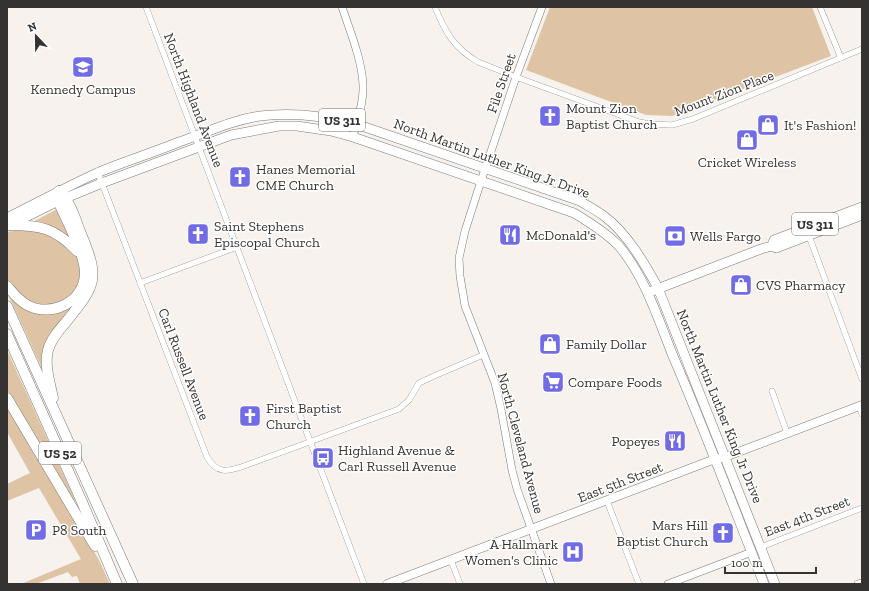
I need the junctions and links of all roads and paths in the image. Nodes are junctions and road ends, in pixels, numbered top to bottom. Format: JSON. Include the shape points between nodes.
{"nodes":[{"id":1,"x":146,"y":7,"type":"edge"},
{"id":2,"x":342,"y":7,"type":"edge"},
{"id":3,"x":435,"y":7,"type":"edge"},
{"id":4,"x":542,"y":7,"type":"edge"},
{"id":5,"x":820,"y":7,"type":"edge"},
{"id":6,"x":862,"y":49,"type":"edge"},
{"id":7,"x":840,"y":58,"type":"junction"},
{"id":8,"x":516,"y":77,"type":"junction"},
{"id":9,"x":356,"y":124,"type":"junction"},
{"id":10,"x":194,"y":137,"type":"junction"},
{"id":11,"x":353,"y":137,"type":"junction"},
{"id":12,"x":198,"y":147,"type":"junction"},
{"id":13,"x":486,"y":168,"type":"junction"},
{"id":14,"x":98,"y":173,"type":"junction"},
{"id":15,"x":481,"y":181,"type":"junction"},
{"id":16,"x":102,"y":183,"type":"junction"},
{"id":17,"x":61,"y":197,"type":"junction"},
{"id":18,"x":862,"y":207,"type":"edge"},
{"id":19,"x":862,"y":215,"type":"edge"},
{"id":20,"x":8,"y":223,"type":"edge"},
{"id":21,"x":809,"y":236,"type":"junction"},
{"id":22,"x":772,"y":246,"type":"junction"},
{"id":23,"x":236,"y":247,"type":"junction"},
{"id":24,"x":81,"y":254,"type":"junction"},
{"id":25,"x":140,"y":283,"type":"junction"},
{"id":26,"x":7,"y":286,"type":"edge"},
{"id":27,"x":658,"y":288,"type":"junction"},
{"id":28,"x":647,"y":292,"type":"junction"},
{"id":29,"x":7,"y":306,"type":"edge"},
{"id":30,"x":7,"y":334,"type":"edge"},
{"id":31,"x":483,"y":355,"type":"junction"},
{"id":32,"x":862,"y":379,"type":"edge"},
{"id":33,"x":772,"y":391,"type":"dead end"},
{"id":34,"x":7,"y":398,"type":"edge"},
{"id":35,"x":861,"y":408,"type":"edge"},
{"id":36,"x":55,"y":410,"type":"junction"},
{"id":37,"x":787,"y":433,"type":"junction"},
{"id":38,"x":311,"y":443,"type":"junction"},
{"id":39,"x":725,"y":457,"type":"junction"},
{"id":40,"x":715,"y":459,"type":"junction"},
{"id":41,"x":607,"y":501,"type":"junction"},
{"id":42,"x":862,"y":508,"type":"edge"},
{"id":43,"x":531,"y":530,"type":"junction"},
{"id":44,"x":761,"y":548,"type":"junction"},
{"id":45,"x":752,"y":552,"type":"junction"},
{"id":46,"x":451,"y":560,"type":"junction"},
{"id":47,"x":112,"y":573,"type":"junction"},
{"id":48,"x":862,"y":583,"type":"edge"},
{"id":49,"x":117,"y":584,"type":"edge"},
{"id":50,"x":133,"y":584,"type":"edge"},
{"id":51,"x":364,"y":584,"type":"edge"},
{"id":52,"x":387,"y":584,"type":"edge"},
{"id":53,"x":460,"y":584,"type":"edge"},
{"id":54,"x":551,"y":584,"type":"edge"},
{"id":55,"x":640,"y":584,"type":"edge"},
{"id":56,"x":668,"y":584,"type":"edge"},
{"id":57,"x":764,"y":584,"type":"edge"},
{"id":58,"x":775,"y":584,"type":"edge"},
{"id":59,"x":858,"y":584,"type":"edge"}],
"edges":[{"from":1,"to":10,"type":"street","name":"North Highland Avenue"},
{"from":2,"to":9,"type":"street","via":[[355,46],[363,86]]},
{"from":3,"to":8,"type":"street","name":"Mount Zion Place","via":[[447,35],[462,51],[478,62]]},
{"from":4,"to":8,"type":"street","name":"File Street"},
{"from":5,"to":7,"type":"street"},
{"from":6,"to":7,"type":"street","name":"Mount Zion Place"},
{"from":7,"to":8,"type":"street","name":"Mount Zion Place","via":[[715,111],[672,125],[639,122]]},
{"from":8,"to":13,"type":"street","name":"File Street"},
{"from":9,"to":10,"type":"main road","name":"North Martin Luther King Jr Drive","number":"US 311","via":[[334,118],[299,114],[259,116]]},
{"from":9,"to":11,"type":"street"},
{"from":9,"to":13,"type":"main road","name":"North Martin Luther King Jr Drive","number":"US 311"},
{"from":10,"to":12,"type":"street","name":"North Highland Avenue"},
{"from":10,"to":14,"type":"main road","name":"North Martin Luther King Jr Drive","number":"US 311"},
{"from":11,"to":12,"type":"main road","name":"North Martin Luther King Jr Drive","number":"US 311","via":[[331,131],[279,126],[231,135]]},
{"from":11,"to":15,"type":"main road","name":"North Martin Luther King Jr Drive","number":"US 311"},
{"from":12,"to":16,"type":"main road","name":"North Martin Luther King Jr Drive","number":"US 311"},
{"from":12,"to":23,"type":"street","name":"North Highland Avenue"},
{"from":13,"to":15,"type":"street","name":"North Cleveland Avenue"},
{"from":13,"to":27,"type":"main road","name":"North Martin Luther King Jr Drive","number":"US 311","via":[[580,201],[605,216],[646,265]]},
{"from":14,"to":16,"type":"street","name":"Carl Russell Avenue"},
{"from":14,"to":17,"type":"main road","name":"North Martin Luther King Jr Drive","number":"US 311"},
{"from":15,"to":28,"type":"main road","name":"North Martin Luther King Jr Drive","number":"US 311","via":[[574,213],[597,227],[618,245]]},
{"from":15,"to":31,"type":"street","name":"North Cleveland Avenue","via":[[459,258],[465,306]]},
{"from":16,"to":17,"type":"main road","name":"North Martin Luther King Jr Drive","number":"US 311"},
{"from":16,"to":25,"type":"street","name":"Carl Russell Avenue"},
{"from":17,"to":20,"type":"main road","name":"North Martin Luther King Jr Drive","number":"US 311"},
{"from":17,"to":24,"type":"highway"},
{"from":17,"to":36,"type":"highway","via":[[90,257],[93,281],[88,294],[59,331],[48,350],[47,365]]},
{"from":18,"to":22,"type":"main road","number":"US 311","via":[[774,240]]},
{"from":19,"to":21,"type":"main road","number":"US 311"},
{"from":20,"to":24,"type":"highway","via":[[47,229],[61,236]]},
{"from":21,"to":22,"type":"main road","number":"US 311","via":[[776,248]]},
{"from":21,"to":32,"type":"street"},
{"from":22,"to":27,"type":"main road","number":"US 311"},
{"from":23,"to":25,"type":"street"},
{"from":23,"to":38,"type":"street","name":"North Highland Avenue"},
{"from":24,"to":26,"type":"highway","via":[[85,268],[84,280],[76,296],[63,306],[49,310],[34,308],[16,297]]},
{"from":25,"to":38,"type":"street","name":"Carl Russell Avenue","via":[[207,458],[215,468],[232,470]]},
{"from":27,"to":28,"type":"main road","number":"US 311"},
{"from":27,"to":39,"type":"main road","name":"North Martin Luther King Jr Drive"},
{"from":28,"to":40,"type":"main road","name":"North Martin Luther King Jr Drive"},
{"from":29,"to":36,"type":"highway","number":"US 52"},
{"from":30,"to":47,"type":"highway","number":"US 52"},
{"from":31,"to":38,"type":"street","name":"Carl Russell Avenue","via":[[419,383],[409,400],[399,409]]},
{"from":31,"to":43,"type":"street","name":"North Cleveland Avenue","via":[[498,396],[512,470]]},
{"from":33,"to":37,"type":"street"},
{"from":34,"to":47,"type":"highway"},
{"from":35,"to":37,"type":"main road","name":"East 5th Street"},
{"from":36,"to":50,"type":"highway","number":"US 52"},
{"from":37,"to":39,"type":"main road","name":"East 5th Street"},
{"from":38,"to":51,"type":"street","name":"North Highland Avenue"},
{"from":39,"to":40,"type":"main road","name":"East 5th Street"},
{"from":39,"to":44,"type":"main road","name":"North Martin Luther King Jr Drive"},
{"from":40,"to":41,"type":"main road","name":"East 5th Street"},
{"from":40,"to":45,"type":"main road","name":"North Martin Luther King Jr Drive"},
{"from":41,"to":43,"type":"main road","name":"East 5th Street"},
{"from":41,"to":55,"type":"street"},
{"from":42,"to":44,"type":"street","name":"East 4th Street"},
{"from":43,"to":46,"type":"main road","name":"East 5th Street"},
{"from":43,"to":54,"type":"street","name":"North Cleveland Avenue"},
{"from":44,"to":58,"type":"main road","name":"North Martin Luther King Jr Drive"},
{"from":45,"to":56,"type":"street","name":"East 4th Street"},
{"from":45,"to":57,"type":"main road","name":"North Martin Luther King Jr Drive"},
{"from":46,"to":52,"type":"main road","name":"East 5th Street"},
{"from":46,"to":53,"type":"street"},
{"from":47,"to":49,"type":"highway","number":"US 52"},
{"from":48,"to":59,"type":"street"}]}
